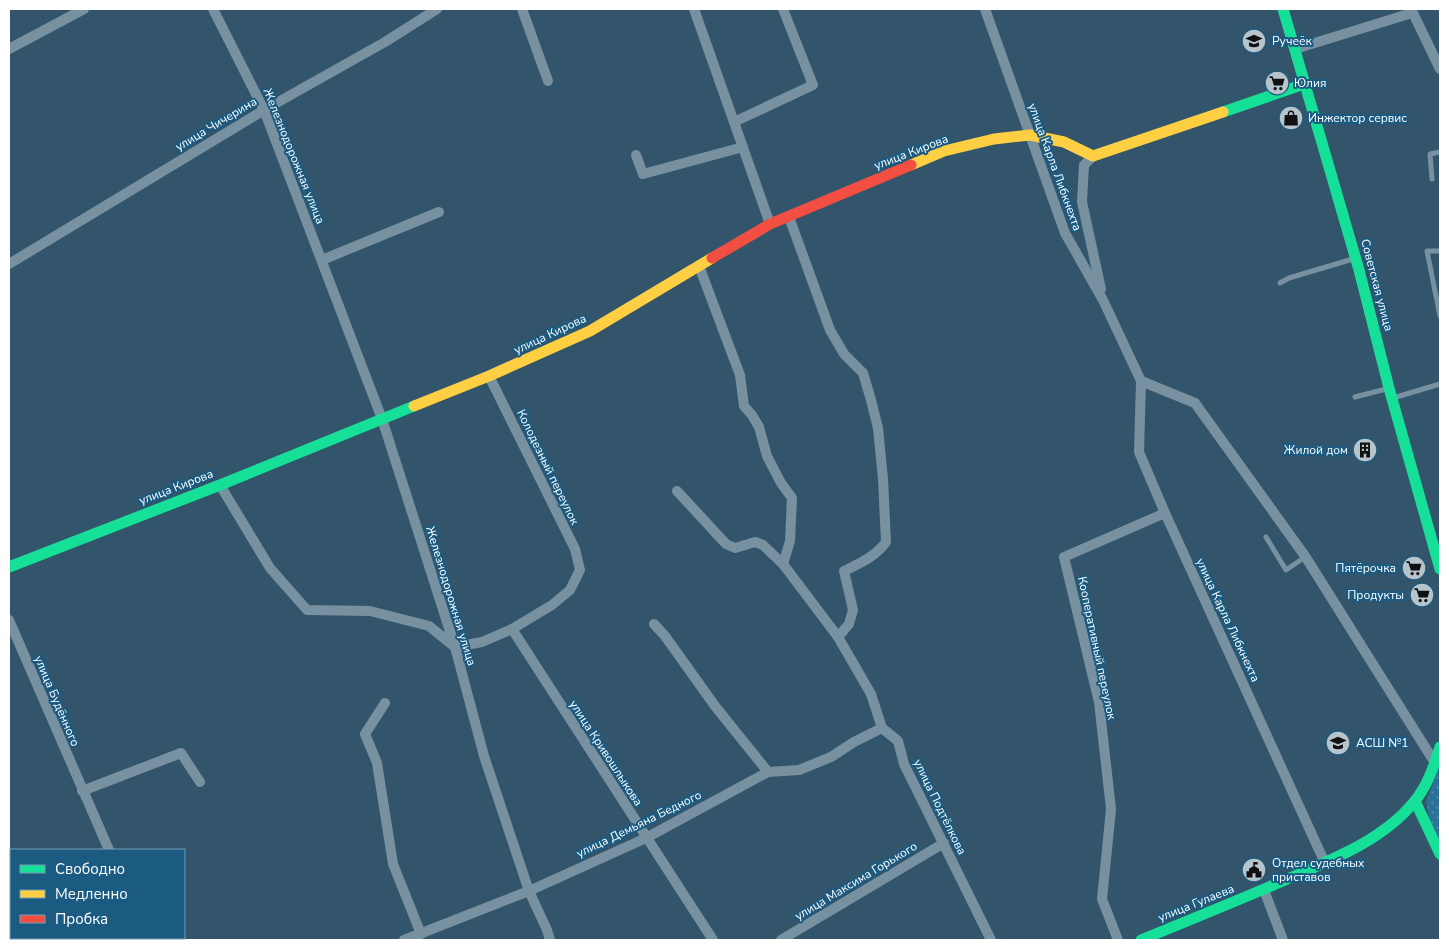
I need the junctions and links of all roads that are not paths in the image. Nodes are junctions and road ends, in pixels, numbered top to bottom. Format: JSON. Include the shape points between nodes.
{"nodes":[{"id":1,"x":84,"y":9,"type":"edge"},
{"id":2,"x":213,"y":9,"type":"edge"},
{"id":3,"x":437,"y":9,"type":"edge"},
{"id":4,"x":522,"y":9,"type":"edge"},
{"id":5,"x":694,"y":9,"type":"edge"},
{"id":6,"x":783,"y":9,"type":"edge"},
{"id":7,"x":985,"y":9,"type":"edge"},
{"id":8,"x":1283,"y":9,"type":"edge"},
{"id":9,"x":1411,"y":11,"type":"edge"},
{"id":10,"x":9,"y":49,"type":"edge"},
{"id":11,"x":1295,"y":49,"type":"junction"},
{"id":12,"x":1440,"y":70,"type":"edge"},
{"id":13,"x":548,"y":81,"type":"dead end"},
{"id":14,"x":1304,"y":84,"type":"junction"},
{"id":15,"x":264,"y":110,"type":"junction"},
{"id":16,"x":734,"y":122,"type":"junction"},
{"id":17,"x":1030,"y":135,"type":"junction"},
{"id":18,"x":743,"y":147,"type":"junction"},
{"id":19,"x":1440,"y":152,"type":"edge"},
{"id":20,"x":636,"y":155,"type":"dead end"},
{"id":21,"x":1093,"y":156,"type":"junction"},
{"id":22,"x":1432,"y":178,"type":"dead end"},
{"id":23,"x":439,"y":212,"type":"dead end"},
{"id":24,"x":789,"y":217,"type":"junction"},
{"id":25,"x":770,"y":224,"type":"junction"},
{"id":26,"x":1440,"y":251,"type":"edge"},
{"id":27,"x":1356,"y":258,"type":"junction"},
{"id":28,"x":322,"y":260,"type":"junction"},
{"id":29,"x":9,"y":264,"type":"edge"},
{"id":30,"x":699,"y":266,"type":"junction"},
{"id":31,"x":1280,"y":283,"type":"dead end"},
{"id":32,"x":1103,"y":300,"type":"junction"},
{"id":33,"x":1440,"y":316,"type":"edge"},
{"id":34,"x":489,"y":376,"type":"junction"},
{"id":35,"x":1141,"y":381,"type":"junction"},
{"id":36,"x":1440,"y":384,"type":"edge"},
{"id":37,"x":1391,"y":393,"type":"junction"},
{"id":38,"x":1355,"y":397,"type":"dead end"},
{"id":39,"x":382,"y":419,"type":"junction"},
{"id":40,"x":220,"y":485,"type":"junction"},
{"id":41,"x":677,"y":490,"type":"dead end"},
{"id":42,"x":1165,"y":513,"type":"junction"},
{"id":43,"x":1440,"y":515,"type":"edge"},
{"id":44,"x":1426,"y":520,"type":"junction"},
{"id":45,"x":1266,"y":537,"type":"dead end"},
{"id":46,"x":1305,"y":556,"type":"junction"},
{"id":47,"x":783,"y":564,"type":"junction"},
{"id":48,"x":9,"y":568,"type":"edge"},
{"id":49,"x":1440,"y":569,"type":"edge"},
{"id":50,"x":9,"y":620,"type":"edge"},
{"id":51,"x":654,"y":624,"type":"dead end"},
{"id":52,"x":512,"y":629,"type":"junction"},
{"id":53,"x":838,"y":637,"type":"junction"},
{"id":54,"x":455,"y":647,"type":"junction"},
{"id":55,"x":386,"y":704,"type":"dead end"},
{"id":56,"x":882,"y":728,"type":"junction"},
{"id":57,"x":1440,"y":747,"type":"edge"},
{"id":58,"x":1435,"y":763,"type":"junction"},
{"id":59,"x":768,"y":772,"type":"junction"},
{"id":60,"x":200,"y":782,"type":"dead end"},
{"id":61,"x":82,"y":791,"type":"junction"},
{"id":62,"x":1415,"y":801,"type":"junction"},
{"id":63,"x":646,"y":838,"type":"junction"},
{"id":64,"x":944,"y":843,"type":"junction"},
{"id":65,"x":109,"y":849,"type":"edge"},
{"id":66,"x":1440,"y":854,"type":"edge"},
{"id":67,"x":1325,"y":863,"type":"junction"},
{"id":68,"x":1264,"y":890,"type":"junction"},
{"id":69,"x":529,"y":891,"type":"junction"},
{"id":70,"x":421,"y":934,"type":"junction"},
{"id":71,"x":404,"y":940,"type":"edge"},
{"id":72,"x":550,"y":940,"type":"edge"},
{"id":73,"x":713,"y":940,"type":"edge"},
{"id":74,"x":781,"y":940,"type":"edge"},
{"id":75,"x":991,"y":940,"type":"edge"},
{"id":76,"x":1118,"y":940,"type":"edge"},
{"id":77,"x":1144,"y":940,"type":"edge"},
{"id":78,"x":1283,"y":940,"type":"edge"}],
"edges":[{"from":1,"to":10,"type":"street"},
{"from":2,"to":15,"type":"street","name":"Железнодорожная улица"},
{"from":3,"to":15,"type":"street","name":"улица Чичерина"},
{"from":4,"to":13,"type":"street"},
{"from":5,"to":16,"type":"street"},
{"from":6,"to":16,"type":"street","via":[[813,85]]},
{"from":7,"to":17,"type":"street","name":"улица Карла Либкнехта"},
{"from":8,"to":11,"type":"street","name":"Советская улица"},
{"from":9,"to":11,"type":"street"},
{"from":9,"to":12,"type":"street"},
{"from":11,"to":14,"type":"street","name":"Советская улица"},
{"from":14,"to":21,"type":"street"},
{"from":14,"to":27,"type":"street","name":"Советская улица"},
{"from":15,"to":28,"type":"street","name":"Железнодорожная улица"},
{"from":15,"to":29,"type":"street","name":"улица Чичерина"},
{"from":16,"to":18,"type":"street"},
{"from":17,"to":21,"type":"street","name":"улица Кирова","via":[[1064,142]]},
{"from":17,"to":24,"type":"street","name":"улица Кирова","via":[[994,139],[944,151]]},
{"from":17,"to":32,"type":"street","name":"улица Карла Либкнехта","via":[[1065,233]]},
{"from":18,"to":20,"type":"street","via":[[643,174]]},
{"from":18,"to":25,"type":"street"},
{"from":19,"to":22,"type":"lane","via":[[1430,154]]},
{"from":21,"to":32,"type":"street","via":[[1084,165],[1082,202]]},
{"from":23,"to":28,"type":"street"},
{"from":24,"to":25,"type":"street","name":"улица Кирова"},
{"from":24,"to":53,"type":"street","via":[[830,330],[844,354],[863,373],[878,428],[886,542],[871,557],[844,571],[853,610],[849,624]]},
{"from":25,"to":30,"type":"street","name":"улица Кирова"},
{"from":26,"to":33,"type":"lane","via":[[1427,251]]},
{"from":27,"to":31,"type":"lane"},
{"from":27,"to":37,"type":"street","name":"Советская улица"},
{"from":28,"to":39,"type":"street","name":"Железнодорожная улица"},
{"from":30,"to":34,"type":"street","name":"улица Кирова","via":[[590,331]]},
{"from":30,"to":47,"type":"street","via":[[740,376],[744,406],[759,427],[767,456],[792,498],[790,541]]},
{"from":32,"to":35,"type":"street","name":"улица Карла Либкнехта"},
{"from":34,"to":39,"type":"street","name":"улица Кирова"},
{"from":34,"to":52,"type":"street","name":"Колодезный переулок","via":[[575,549],[580,570],[570,590]]},
{"from":35,"to":42,"type":"street","name":"улица Карла Либкнехта","via":[[1139,452]]},
{"from":35,"to":46,"type":"street","via":[[1194,403]]},
{"from":36,"to":37,"type":"lane"},
{"from":37,"to":38,"type":"lane"},
{"from":37,"to":44,"type":"street","name":"Советская улица"},
{"from":39,"to":40,"type":"street","name":"улица Кирова"},
{"from":39,"to":54,"type":"street","name":"Железнодорожная улица"},
{"from":40,"to":48,"type":"street","name":"улица Кирова"},
{"from":40,"to":54,"type":"street","via":[[270,568],[307,610],[370,611],[429,626]]},
{"from":41,"to":47,"type":"street","name":"улица Подтёлкова","via":[[726,544],[735,548],[755,542],[763,545]]},
{"from":42,"to":67,"type":"street","name":"улица Карла Либкнехта"},
{"from":42,"to":76,"type":"street","name":"Кооперативный переулок","via":[[1064,557],[1099,702],[1111,809],[1102,899]]},
{"from":43,"to":44,"type":"street"},
{"from":44,"to":49,"type":"street","name":"Советская улица"},
{"from":45,"to":46,"type":"lane","via":[[1286,570]]},
{"from":46,"to":58,"type":"street"},
{"from":47,"to":53,"type":"street","name":"улица Подтёлкова"},
{"from":50,"to":61,"type":"street","name":"улица Будённого"},
{"from":51,"to":59,"type":"street"},
{"from":52,"to":54,"type":"street","via":[[482,642]]},
{"from":52,"to":63,"type":"street","name":"улица Кривошлыкова"},
{"from":53,"to":56,"type":"street","name":"улица Подтёлкова","via":[[871,694]]},
{"from":54,"to":69,"type":"street","name":"Железнодорожная улица","via":[[484,756]]},
{"from":55,"to":70,"type":"street","via":[[365,734],[376,762],[393,864]]},
{"from":56,"to":59,"type":"street","name":"улица Демьяна Бедного","via":[[831,757],[799,770]]},
{"from":56,"to":64,"type":"street","name":"улица Подтёлкова","via":[[898,741],[904,764]]},
{"from":57,"to":58,"type":"street","name":"улица Гулаева"},
{"from":58,"to":62,"type":"street","name":"улица Гулаева"},
{"from":59,"to":63,"type":"street","name":"улица Демьяна Бедного"},
{"from":60,"to":61,"type":"street","via":[[181,753]]},
{"from":61,"to":65,"type":"street","name":"улица Будённого"},
{"from":62,"to":66,"type":"street"},
{"from":62,"to":67,"type":"street","name":"улица Гулаева","via":[[1391,825]]},
{"from":63,"to":69,"type":"street","name":"улица Демьяна Бедного"},
{"from":63,"to":73,"type":"street","name":"улица Кривошлыкова"},
{"from":64,"to":74,"type":"street","name":"улица Максима Горького"},
{"from":64,"to":75,"type":"street","name":"улица Подтёлкова"},
{"from":67,"to":68,"type":"street","name":"улица Гулаева"},
{"from":68,"to":77,"type":"street","name":"улица Гулаева"},
{"from":68,"to":78,"type":"street"},
{"from":69,"to":70,"type":"street","name":"улица Демьяна Бедного"},
{"from":69,"to":72,"type":"street","name":"Железнодорожная улица"},
{"from":70,"to":71,"type":"street","name":"улица Демьяна Бедного"}]}
